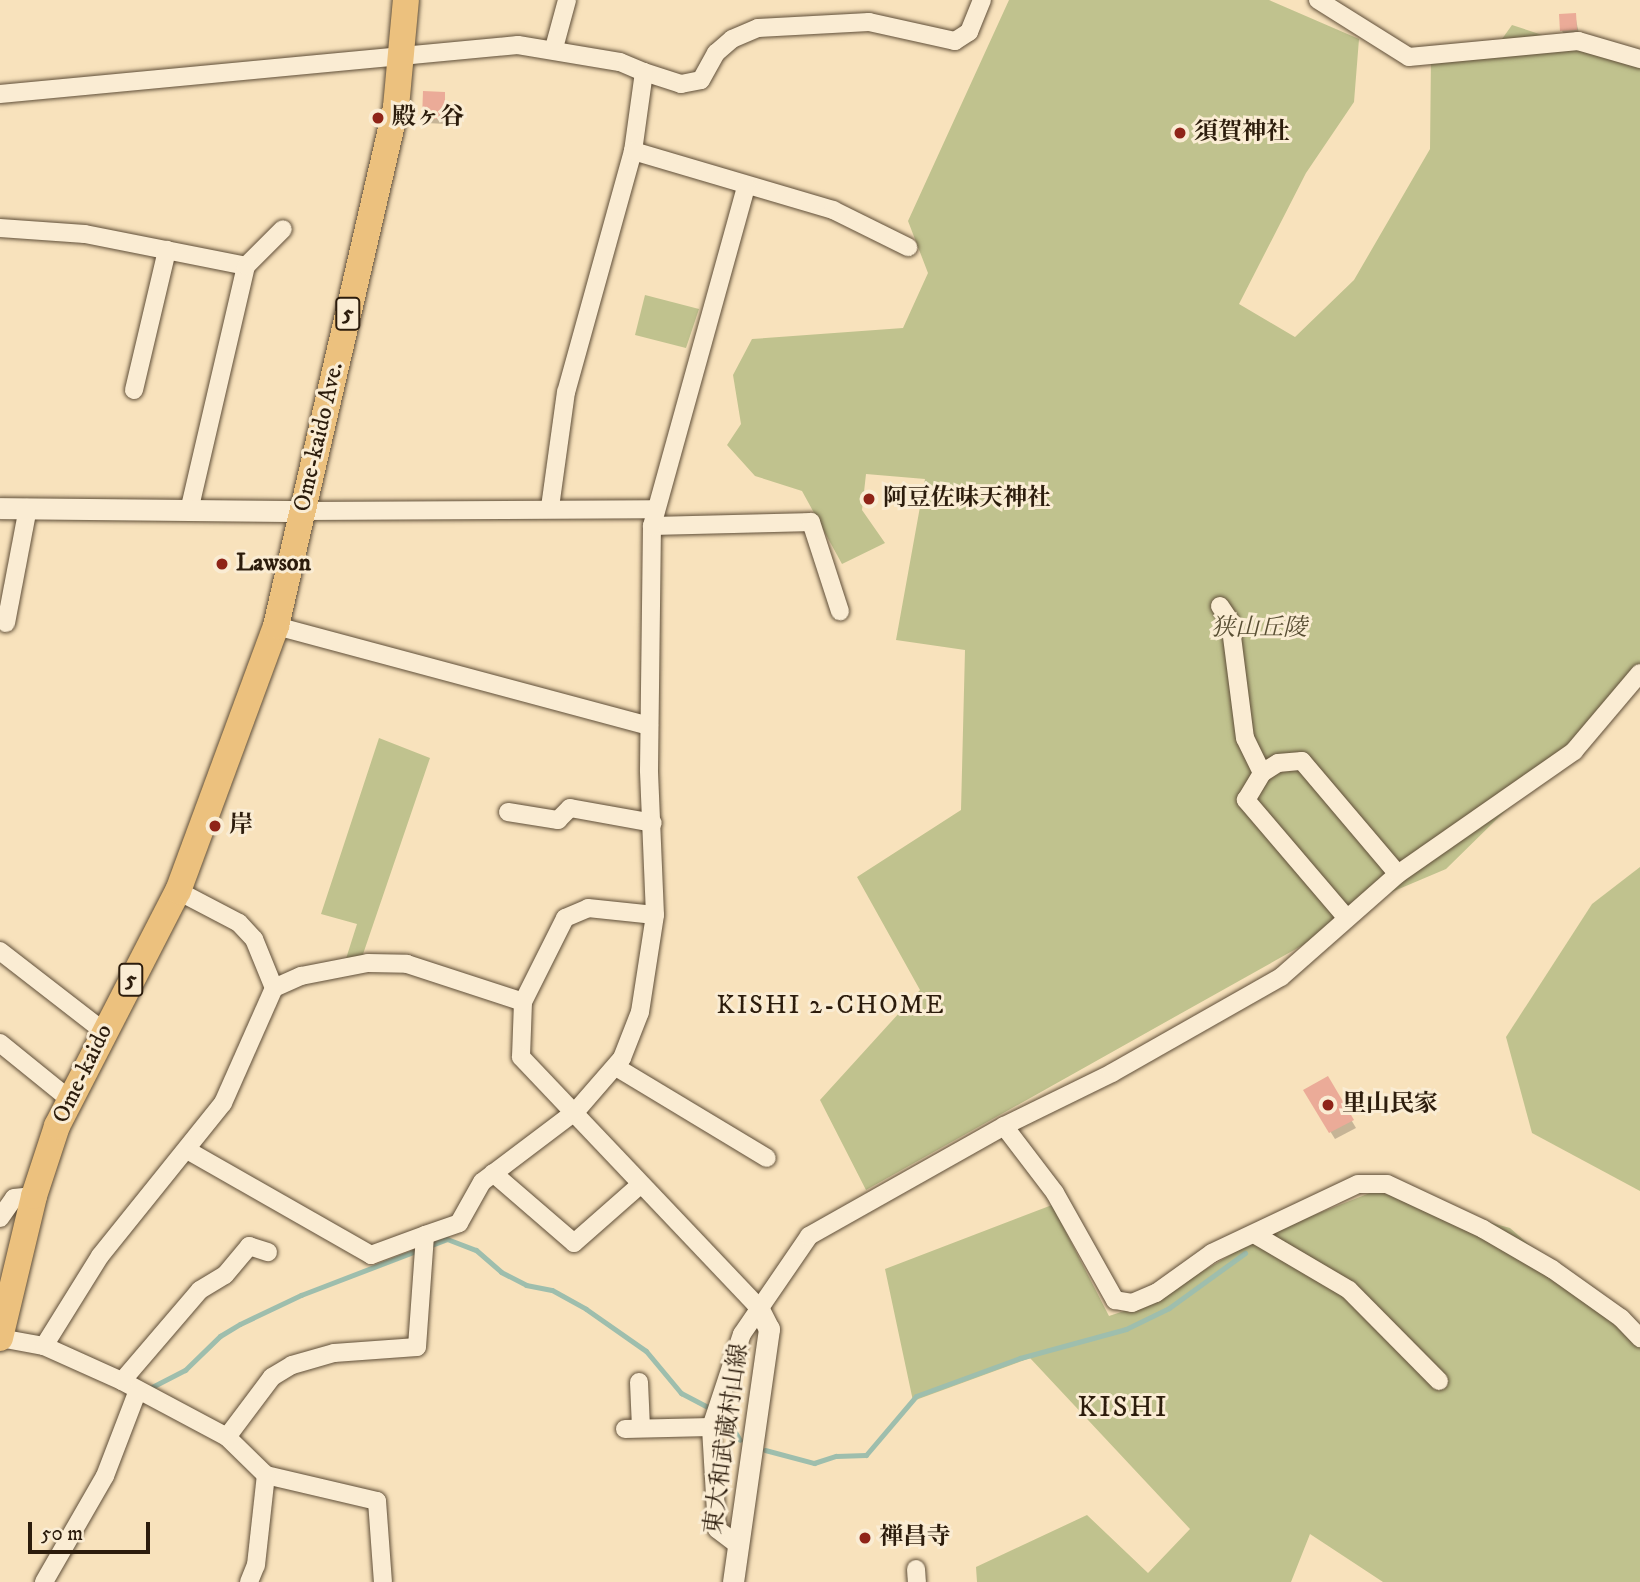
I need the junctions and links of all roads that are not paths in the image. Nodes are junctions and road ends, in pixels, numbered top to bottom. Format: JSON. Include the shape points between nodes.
{"nodes":[{"id":1,"x":406,"y":0,"type":"edge"},
{"id":2,"x":567,"y":0,"type":"edge"},
{"id":3,"x":982,"y":0,"type":"edge"},
{"id":4,"x":1318,"y":0,"type":"edge"},
{"id":5,"x":554,"y":48,"type":"junction"},
{"id":6,"x":401,"y":55,"type":"junction"},
{"id":7,"x":1640,"y":59,"type":"edge"},
{"id":8,"x":644,"y":72,"type":"junction"},
{"id":9,"x":0,"y":94,"type":"edge"},
{"id":10,"x":633,"y":151,"type":"junction"},
{"id":11,"x":746,"y":186,"type":"junction"},
{"id":12,"x":0,"y":228,"type":"edge"},
{"id":13,"x":284,"y":229,"type":"dead end"},
{"id":14,"x":908,"y":247,"type":"dead end"},
{"id":15,"x":167,"y":250,"type":"junction"},
{"id":16,"x":246,"y":266,"type":"junction"},
{"id":17,"x":134,"y":390,"type":"dead end"},
{"id":18,"x":0,"y":508,"type":"edge"},
{"id":19,"x":28,"y":508,"type":"junction"},
{"id":20,"x":550,"y":508,"type":"junction"},
{"id":21,"x":190,"y":511,"type":"junction"},
{"id":22,"x":302,"y":511,"type":"junction"},
{"id":23,"x":653,"y":517,"type":"junction"},
{"id":24,"x":6,"y":597,"type":"edge"},
{"id":25,"x":1220,"y":606,"type":"dead end"},
{"id":26,"x":840,"y":611,"type":"dead end"},
{"id":27,"x":6,"y":623,"type":"dead end"},
{"id":28,"x":276,"y":626,"type":"junction"},
{"id":29,"x":1640,"y":673,"type":"edge"},
{"id":30,"x":649,"y":726,"type":"junction"},
{"id":31,"x":1262,"y":773,"type":"junction"},
{"id":32,"x":508,"y":812,"type":"dead end"},
{"id":33,"x":653,"y":823,"type":"junction"},
{"id":34,"x":1398,"y":874,"type":"junction"},
{"id":35,"x":178,"y":891,"type":"junction"},
{"id":36,"x":654,"y":915,"type":"junction"},
{"id":37,"x":1345,"y":916,"type":"junction"},
{"id":38,"x":0,"y":951,"type":"edge"},
{"id":39,"x":274,"y":988,"type":"junction"},
{"id":40,"x":523,"y":1002,"type":"junction"},
{"id":41,"x":103,"y":1031,"type":"junction"},
{"id":42,"x":0,"y":1043,"type":"edge"},
{"id":43,"x":615,"y":1067,"type":"junction"},
{"id":44,"x":68,"y":1098,"type":"junction"},
{"id":45,"x":576,"y":1111,"type":"junction"},
{"id":46,"x":1004,"y":1126,"type":"junction"},
{"id":47,"x":187,"y":1150,"type":"junction"},
{"id":48,"x":767,"y":1158,"type":"dead end"},
{"id":49,"x":493,"y":1173,"type":"junction"},
{"id":50,"x":641,"y":1184,"type":"junction"},
{"id":51,"x":34,"y":1196,"type":"junction"},
{"id":52,"x":0,"y":1218,"type":"edge"},
{"id":53,"x":1254,"y":1234,"type":"junction"},
{"id":54,"x":425,"y":1243,"type":"junction"},
{"id":55,"x":268,"y":1252,"type":"dead end"},
{"id":56,"x":758,"y":1307,"type":"junction"},
{"id":57,"x":0,"y":1338,"type":"edge"},
{"id":58,"x":1640,"y":1338,"type":"edge"},
{"id":59,"x":44,"y":1346,"type":"junction"},
{"id":60,"x":122,"y":1381,"type":"junction"},
{"id":61,"x":1439,"y":1381,"type":"dead end"},
{"id":62,"x":639,"y":1382,"type":"dead end"},
{"id":63,"x":138,"y":1390,"type":"junction"},
{"id":64,"x":714,"y":1416,"type":"junction"},
{"id":65,"x":228,"y":1437,"type":"junction"},
{"id":66,"x":266,"y":1475,"type":"junction"},
{"id":67,"x":738,"y":1545,"type":"junction"},
{"id":68,"x":44,"y":1582,"type":"edge"},
{"id":69,"x":249,"y":1582,"type":"edge"},
{"id":70,"x":383,"y":1582,"type":"edge"},
{"id":71,"x":733,"y":1582,"type":"edge"}],
"edges":[{"from":1,"to":6,"type":"main road","name":"Ome-kaido Ave.","number":"5"},
{"from":2,"to":5,"type":"street"},
{"from":3,"to":8,"type":"street","via":[[969,32],[954,41],[869,22],[758,28],[732,39],[716,53],[701,80],[681,84]]},
{"from":4,"to":7,"type":"street","via":[[1409,57],[1578,41]]},
{"from":5,"to":6,"type":"street","via":[[479,47]]},
{"from":5,"to":8,"type":"street"},
{"from":6,"to":9,"type":"street"},
{"from":6,"to":22,"type":"main road","name":"Ome-kaido Ave.","number":"5","via":[[396,107]]},
{"from":8,"to":10,"type":"street"},
{"from":10,"to":11,"type":"street"},
{"from":10,"to":20,"type":"street","via":[[566,392]]},
{"from":11,"to":14,"type":"street","via":[[833,210]]},
{"from":11,"to":23,"type":"street"},
{"from":12,"to":15,"type":"street","via":[[85,234]]},
{"from":13,"to":16,"type":"street"},
{"from":15,"to":16,"type":"street"},
{"from":15,"to":17,"type":"street"},
{"from":16,"to":21,"type":"street"},
{"from":18,"to":19,"type":"street"},
{"from":19,"to":21,"type":"street"},
{"from":19,"to":24,"type":"street"},
{"from":20,"to":22,"type":"street"},
{"from":20,"to":23,"type":"street"},
{"from":21,"to":22,"type":"street"},
{"from":22,"to":28,"type":"main road","name":"Ome-kaido Ave.","number":"5"},
{"from":23,"to":26,"type":"street","via":[[811,522]]},
{"from":23,"to":30,"type":"street"},
{"from":24,"to":27,"type":"street"},
{"from":25,"to":31,"type":"street","via":[[1230,621],[1245,738]]},
{"from":28,"to":30,"type":"street"},
{"from":28,"to":35,"type":"main road","name":"Ome-kaido","number":"5"},
{"from":29,"to":34,"type":"street","via":[[1574,751]]},
{"from":30,"to":33,"type":"street"},
{"from":31,"to":34,"type":"street","via":[[1278,763],[1302,761]]},
{"from":31,"to":37,"type":"street","via":[[1246,800]]},
{"from":32,"to":33,"type":"street","via":[[558,820],[570,808]]},
{"from":33,"to":36,"type":"street"},
{"from":34,"to":37,"type":"street"},
{"from":35,"to":39,"type":"street","via":[[239,923],[254,939]]},
{"from":35,"to":41,"type":"main road","name":"Ome-kaido","number":"5"},
{"from":36,"to":40,"type":"street","via":[[589,908],[565,919]]},
{"from":36,"to":43,"type":"street","via":[[640,1012]]},
{"from":37,"to":46,"type":"street","via":[[1281,977],[1112,1073]]},
{"from":38,"to":41,"type":"street"},
{"from":39,"to":40,"type":"street","via":[[338,967],[407,964]]},
{"from":39,"to":47,"type":"street","via":[[223,1103]]},
{"from":40,"to":45,"type":"street","via":[[521,1057]]},
{"from":41,"to":44,"type":"main road","name":"Ome-kaido","number":"5"},
{"from":42,"to":44,"type":"street"},
{"from":43,"to":45,"type":"street"},
{"from":43,"to":48,"type":"street"},
{"from":44,"to":51,"type":"main road","name":"Ome-kaido","number":"5"},
{"from":45,"to":49,"type":"street"},
{"from":45,"to":50,"type":"street"},
{"from":46,"to":53,"type":"street","via":[[1055,1193],[1115,1300],[1132,1303],[1156,1293],[1212,1253]]},
{"from":46,"to":56,"type":"street","via":[[809,1236]]},
{"from":47,"to":54,"type":"street","via":[[371,1255]]},
{"from":47,"to":59,"type":"street","via":[[100,1256]]},
{"from":49,"to":50,"type":"street","via":[[574,1243]]},
{"from":49,"to":54,"type":"street","via":[[482,1182],[459,1223]]},
{"from":50,"to":56,"type":"street"},
{"from":51,"to":52,"type":"street","via":[[14,1198]]},
{"from":51,"to":57,"type":"main road","name":"Ome-kaido","number":"5"},
{"from":53,"to":58,"type":"street","via":[[1358,1184],[1387,1184],[1483,1229],[1552,1269],[1621,1318]]},
{"from":53,"to":61,"type":"street","via":[[1349,1290]]},
{"from":54,"to":65,"type":"street","via":[[417,1347],[334,1353],[292,1365],[272,1377]]},
{"from":55,"to":60,"type":"street","via":[[249,1246],[225,1275],[200,1290]]},
{"from":56,"to":64,"type":"street","via":[[730,1362]]},
{"from":56,"to":67,"type":"street","name":"東大和武蔵村山線","via":[[769,1329]]},
{"from":57,"to":59,"type":"street"},
{"from":59,"to":60,"type":"street"},
{"from":60,"to":63,"type":"street"},
{"from":62,"to":64,"type":"street","via":[[633,1428]]},
{"from":63,"to":65,"type":"street"},
{"from":63,"to":68,"type":"street","via":[[105,1476]]},
{"from":64,"to":67,"type":"street","via":[[718,1529]]},
{"from":65,"to":66,"type":"street"},
{"from":66,"to":69,"type":"street","via":[[256,1565]]},
{"from":66,"to":70,"type":"street","via":[[377,1502]]},
{"from":67,"to":71,"type":"street","name":"東大和武蔵村山線"}]}
